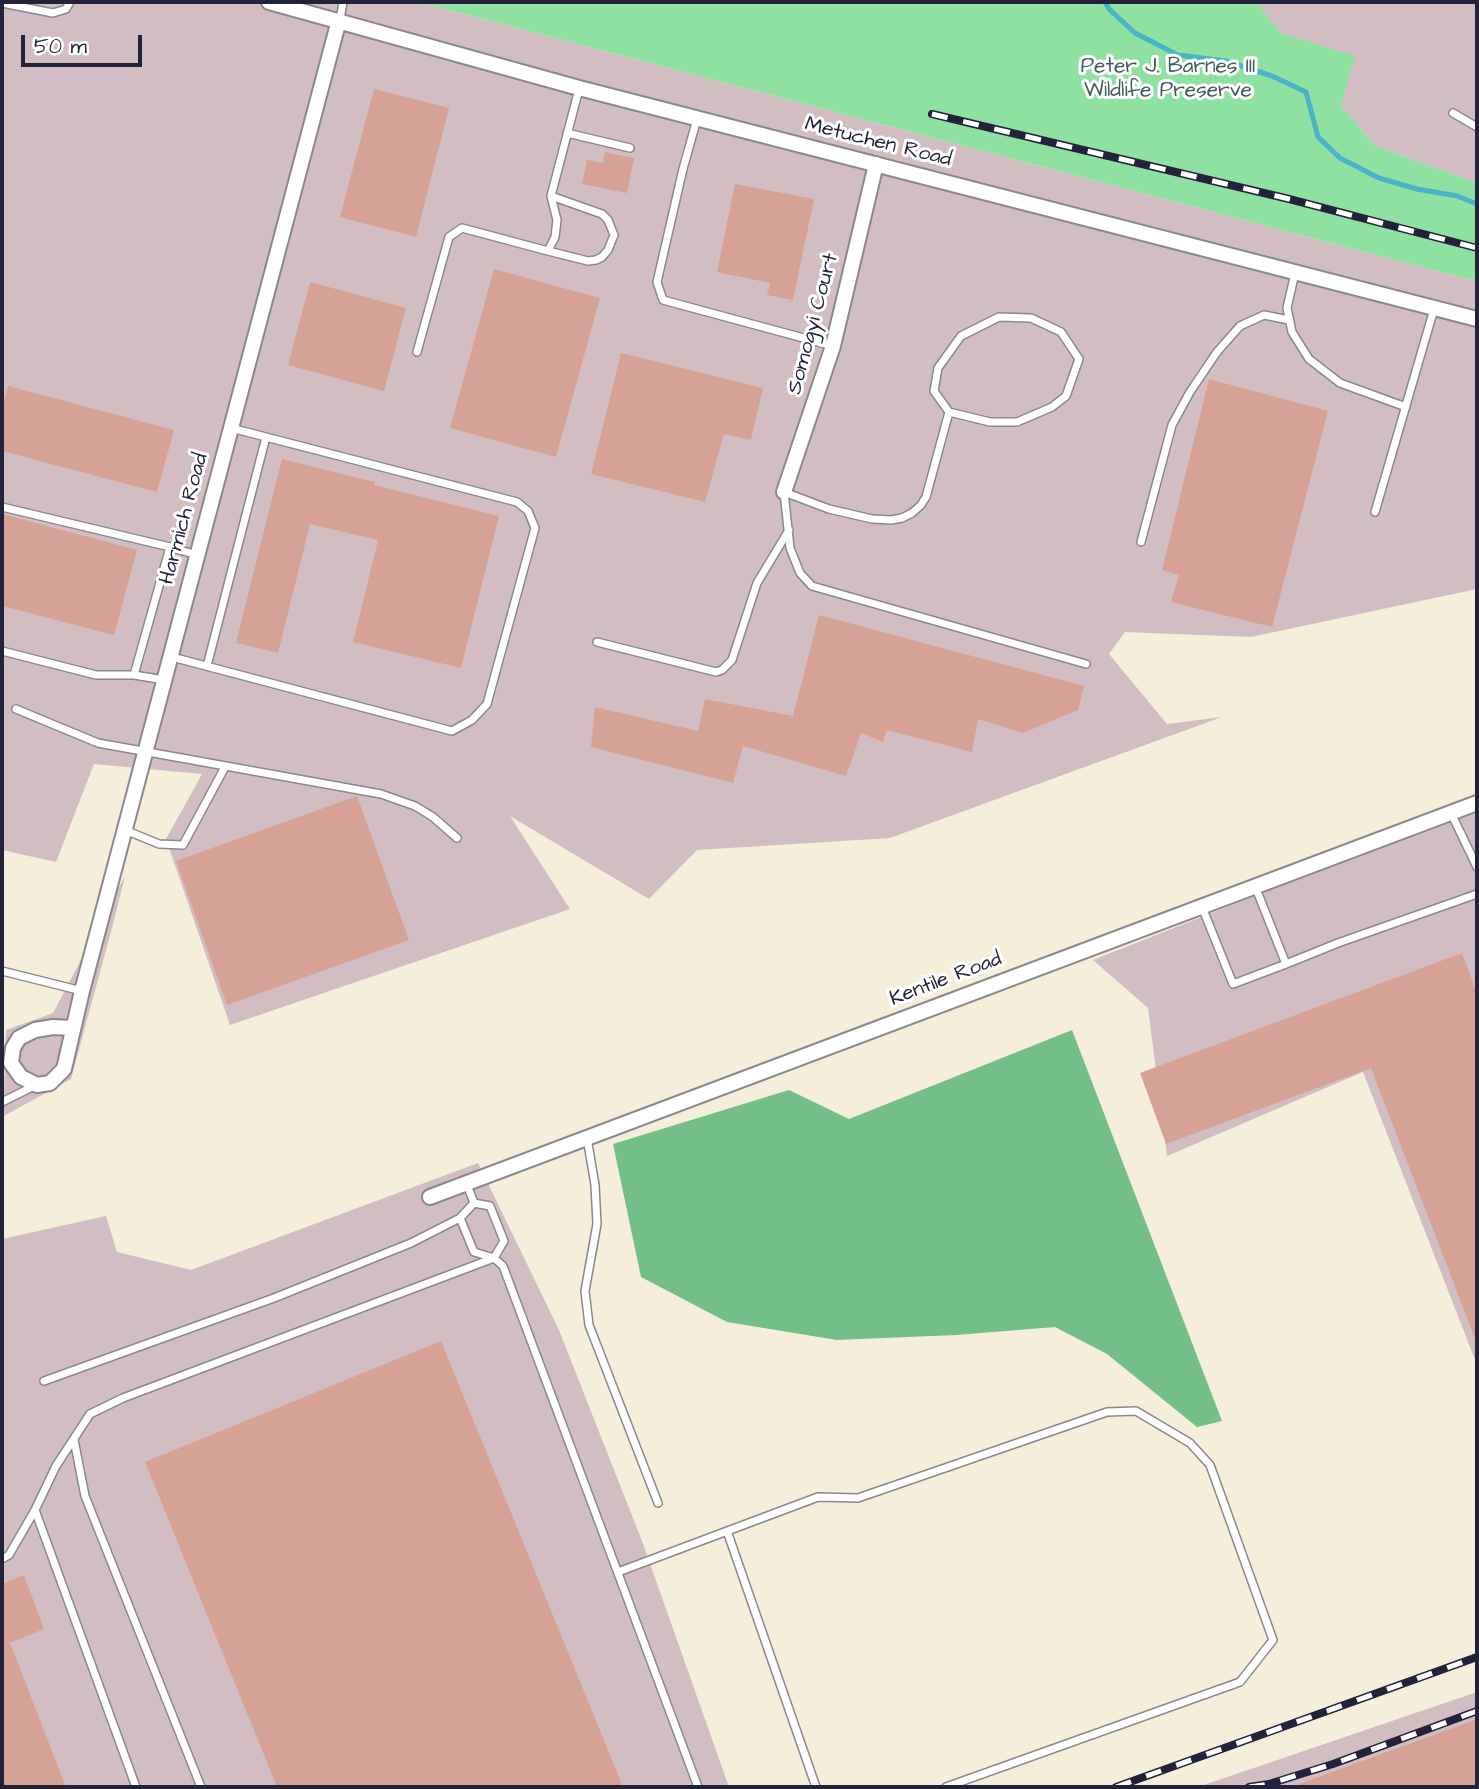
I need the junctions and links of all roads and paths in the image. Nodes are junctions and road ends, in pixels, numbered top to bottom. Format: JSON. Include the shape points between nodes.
{"nodes":[{"id":1,"x":70,"y":2,"type":"edge"},
{"id":2,"x":269,"y":2,"type":"edge"},
{"id":3,"x":343,"y":2,"type":"edge"},
{"id":4,"x":2,"y":3,"type":"edge"},
{"id":5,"x":340,"y":20,"type":"junction"},
{"id":6,"x":579,"y":88,"type":"junction"},
{"id":7,"x":1453,"y":113,"type":"dead end"},
{"id":8,"x":697,"y":118,"type":"junction"},
{"id":9,"x":1477,"y":127,"type":"edge"},
{"id":10,"x":568,"y":133,"type":"junction"},
{"id":11,"x":630,"y":148,"type":"dead end"},
{"id":12,"x":876,"y":164,"type":"junction"},
{"id":13,"x":551,"y":196,"type":"junction"},
{"id":14,"x":548,"y":251,"type":"junction"},
{"id":15,"x":1295,"y":272,"type":"junction"},
{"id":16,"x":1434,"y":308,"type":"junction"},
{"id":17,"x":1477,"y":319,"type":"edge"},
{"id":18,"x":1289,"y":320,"type":"junction"},
{"id":19,"x":833,"y":346,"type":"junction"},
{"id":20,"x":417,"y":352,"type":"dead end"},
{"id":21,"x":1406,"y":407,"type":"junction"},
{"id":22,"x":949,"y":412,"type":"junction"},
{"id":23,"x":231,"y":428,"type":"junction"},
{"id":24,"x":266,"y":437,"type":"junction"},
{"id":25,"x":784,"y":492,"type":"junction"},
{"id":26,"x":2,"y":507,"type":"edge"},
{"id":27,"x":1375,"y":512,"type":"dead end"},
{"id":28,"x":789,"y":530,"type":"junction"},
{"id":29,"x":1141,"y":542,"type":"dead end"},
{"id":30,"x":170,"y":547,"type":"junction"},
{"id":31,"x":197,"y":555,"type":"junction"},
{"id":32,"x":597,"y":642,"type":"dead end"},
{"id":33,"x":2,"y":651,"type":"edge"},
{"id":34,"x":172,"y":657,"type":"junction"},
{"id":35,"x":1086,"y":664,"type":"dead end"},
{"id":36,"x":207,"y":666,"type":"junction"},
{"id":37,"x":134,"y":675,"type":"junction"},
{"id":38,"x":164,"y":680,"type":"junction"},
{"id":39,"x":16,"y":709,"type":"dead end"},
{"id":40,"x":145,"y":753,"type":"junction"},
{"id":41,"x":225,"y":767,"type":"junction"},
{"id":42,"x":1477,"y":803,"type":"edge"},
{"id":43,"x":1451,"y":813,"type":"junction"},
{"id":44,"x":125,"y":830,"type":"junction"},
{"id":45,"x":457,"y":838,"type":"dead end"},
{"id":46,"x":1477,"y":867,"type":"edge"},
{"id":47,"x":1255,"y":886,"type":"junction"},
{"id":48,"x":1477,"y":894,"type":"edge"},
{"id":49,"x":1202,"y":906,"type":"junction"},
{"id":50,"x":1286,"y":964,"type":"junction"},
{"id":51,"x":2,"y":971,"type":"edge"},
{"id":52,"x":82,"y":991,"type":"junction"},
{"id":53,"x":73,"y":1028,"type":"junction"},
{"id":54,"x":37,"y":1085,"type":"junction"},
{"id":55,"x":2,"y":1102,"type":"edge"},
{"id":56,"x":587,"y":1137,"type":"junction"},
{"id":57,"x":466,"y":1182,"type":"junction"},
{"id":58,"x":430,"y":1197,"type":"dead end"},
{"id":59,"x":474,"y":1203,"type":"junction"},
{"id":60,"x":460,"y":1218,"type":"junction"},
{"id":61,"x":494,"y":1258,"type":"junction"},
{"id":62,"x":44,"y":1381,"type":"dead end"},
{"id":63,"x":73,"y":1440,"type":"junction"},
{"id":64,"x":658,"y":1503,"type":"dead end"},
{"id":65,"x":35,"y":1510,"type":"junction"},
{"id":66,"x":727,"y":1531,"type":"junction"},
{"id":67,"x":2,"y":1559,"type":"edge"},
{"id":68,"x":618,"y":1572,"type":"junction"},
{"id":69,"x":136,"y":1787,"type":"edge"},
{"id":70,"x":201,"y":1787,"type":"edge"},
{"id":71,"x":698,"y":1787,"type":"edge"},
{"id":72,"x":816,"y":1787,"type":"edge"},
{"id":73,"x":946,"y":1787,"type":"edge"}],
"edges":[{"from":1,"to":4,"type":"lane","via":[[66,9],[53,13]]},
{"from":2,"to":5,"type":"street","name":"Metuchen Road"},
{"from":3,"to":5,"type":"lane"},
{"from":5,"to":6,"type":"street","name":"Metuchen Road"},
{"from":5,"to":23,"type":"street","name":"Harmich Road"},
{"from":6,"to":8,"type":"street","name":"Metuchen Road"},
{"from":6,"to":10,"type":"lane"},
{"from":7,"to":9,"type":"lane"},
{"from":8,"to":12,"type":"street","name":"Metuchen Road"},
{"from":8,"to":19,"type":"lane","via":[[657,282],[663,300]]},
{"from":10,"to":11,"type":"lane"},
{"from":10,"to":13,"type":"lane"},
{"from":12,"to":15,"type":"street","name":"Metuchen Road"},
{"from":12,"to":19,"type":"street","name":"Somogyi Court"},
{"from":13,"to":14,"type":"lane","via":[[557,220]]},
{"from":13,"to":14,"type":"lane","via":[[602,214],[614,235],[608,250],[596,260]]},
{"from":14,"to":20,"type":"lane","via":[[462,228],[449,237]]},
{"from":15,"to":16,"type":"street","name":"Metuchen Road"},
{"from":15,"to":18,"type":"lane","via":[[1287,307]]},
{"from":16,"to":17,"type":"street","name":"Metuchen Road"},
{"from":16,"to":21,"type":"lane"},
{"from":18,"to":21,"type":"lane","via":[[1310,359],[1340,383]]},
{"from":18,"to":29,"type":"lane","via":[[1265,315],[1240,326],[1190,392],[1172,425]]},
{"from":19,"to":25,"type":"street","name":"Somogyi Court"},
{"from":21,"to":27,"type":"lane"},
{"from":22,"to":22,"type":"lane","via":[[990,422],[1017,422],[1066,396],[1079,359],[1061,332],[1031,318],[999,317],[961,336],[938,368],[934,391]]},
{"from":22,"to":25,"type":"lane","via":[[926,497],[902,518],[872,519]]},
{"from":23,"to":24,"type":"lane"},
{"from":23,"to":31,"type":"street","name":"Harmich Road"},
{"from":24,"to":36,"type":"lane"},
{"from":24,"to":36,"type":"lane","via":[[517,502],[528,511],[535,528],[487,704],[453,731]]},
{"from":25,"to":28,"type":"lane"},
{"from":26,"to":30,"type":"lane"},
{"from":28,"to":32,"type":"lane","via":[[757,583],[732,660],[722,670]]},
{"from":28,"to":35,"type":"lane","via":[[800,573],[812,586]]},
{"from":30,"to":31,"type":"lane"},
{"from":30,"to":37,"type":"lane"},
{"from":31,"to":34,"type":"street","name":"Harmich Road"},
{"from":33,"to":37,"type":"lane","via":[[96,675]]},
{"from":34,"to":36,"type":"lane"},
{"from":34,"to":38,"type":"street","name":"Harmich Road"},
{"from":37,"to":38,"type":"lane"},
{"from":38,"to":40,"type":"street","name":"Harmich Road"},
{"from":39,"to":40,"type":"lane","via":[[98,743]]},
{"from":40,"to":41,"type":"lane"},
{"from":40,"to":44,"type":"street","name":"Harmich Road"},
{"from":41,"to":44,"type":"lane","via":[[183,845],[159,844]]},
{"from":41,"to":45,"type":"lane","via":[[381,794],[415,806]]},
{"from":42,"to":43,"type":"street","name":"Kentile Road"},
{"from":43,"to":46,"type":"lane"},
{"from":43,"to":47,"type":"street","name":"Kentile Road"},
{"from":44,"to":52,"type":"street","name":"Harmich Road"},
{"from":47,"to":49,"type":"street","name":"Kentile Road"},
{"from":47,"to":50,"type":"lane"},
{"from":48,"to":50,"type":"lane"},
{"from":49,"to":50,"type":"lane","via":[[1233,984]]},
{"from":49,"to":56,"type":"street","name":"Kentile Road"},
{"from":51,"to":52,"type":"lane"},
{"from":52,"to":53,"type":"street","name":"Harmich Road"},
{"from":53,"to":54,"type":"street","name":"Harmich Road","via":[[64,1069],[50,1083]]},
{"from":53,"to":54,"type":"street","via":[[36,1030],[19,1038],[12,1063],[21,1077]]},
{"from":54,"to":55,"type":"lane"},
{"from":56,"to":57,"type":"street","name":"Kentile Road"},
{"from":56,"to":64,"type":"lane","via":[[597,1224],[585,1291],[589,1325]]},
{"from":57,"to":58,"type":"street","name":"Kentile Road"},
{"from":57,"to":59,"type":"lane"},
{"from":59,"to":60,"type":"lane"},
{"from":59,"to":61,"type":"lane","via":[[490,1206],[503,1241]]},
{"from":60,"to":61,"type":"lane","via":[[474,1252]]},
{"from":60,"to":62,"type":"lane","via":[[411,1243],[274,1298]]},
{"from":61,"to":63,"type":"lane","via":[[122,1398],[90,1414]]},
{"from":61,"to":68,"type":"lane","via":[[503,1266]]},
{"from":63,"to":65,"type":"lane"},
{"from":63,"to":70,"type":"lane","via":[[85,1496]]},
{"from":65,"to":67,"type":"lane","via":[[9,1555]]},
{"from":65,"to":69,"type":"lane"},
{"from":66,"to":68,"type":"lane"},
{"from":66,"to":72,"type":"lane"},
{"from":66,"to":73,"type":"lane","via":[[818,1497],[858,1498],[1107,1412],[1136,1411],[1191,1443],[1210,1465],[1273,1640],[1240,1682]]},
{"from":68,"to":71,"type":"lane"}]}
